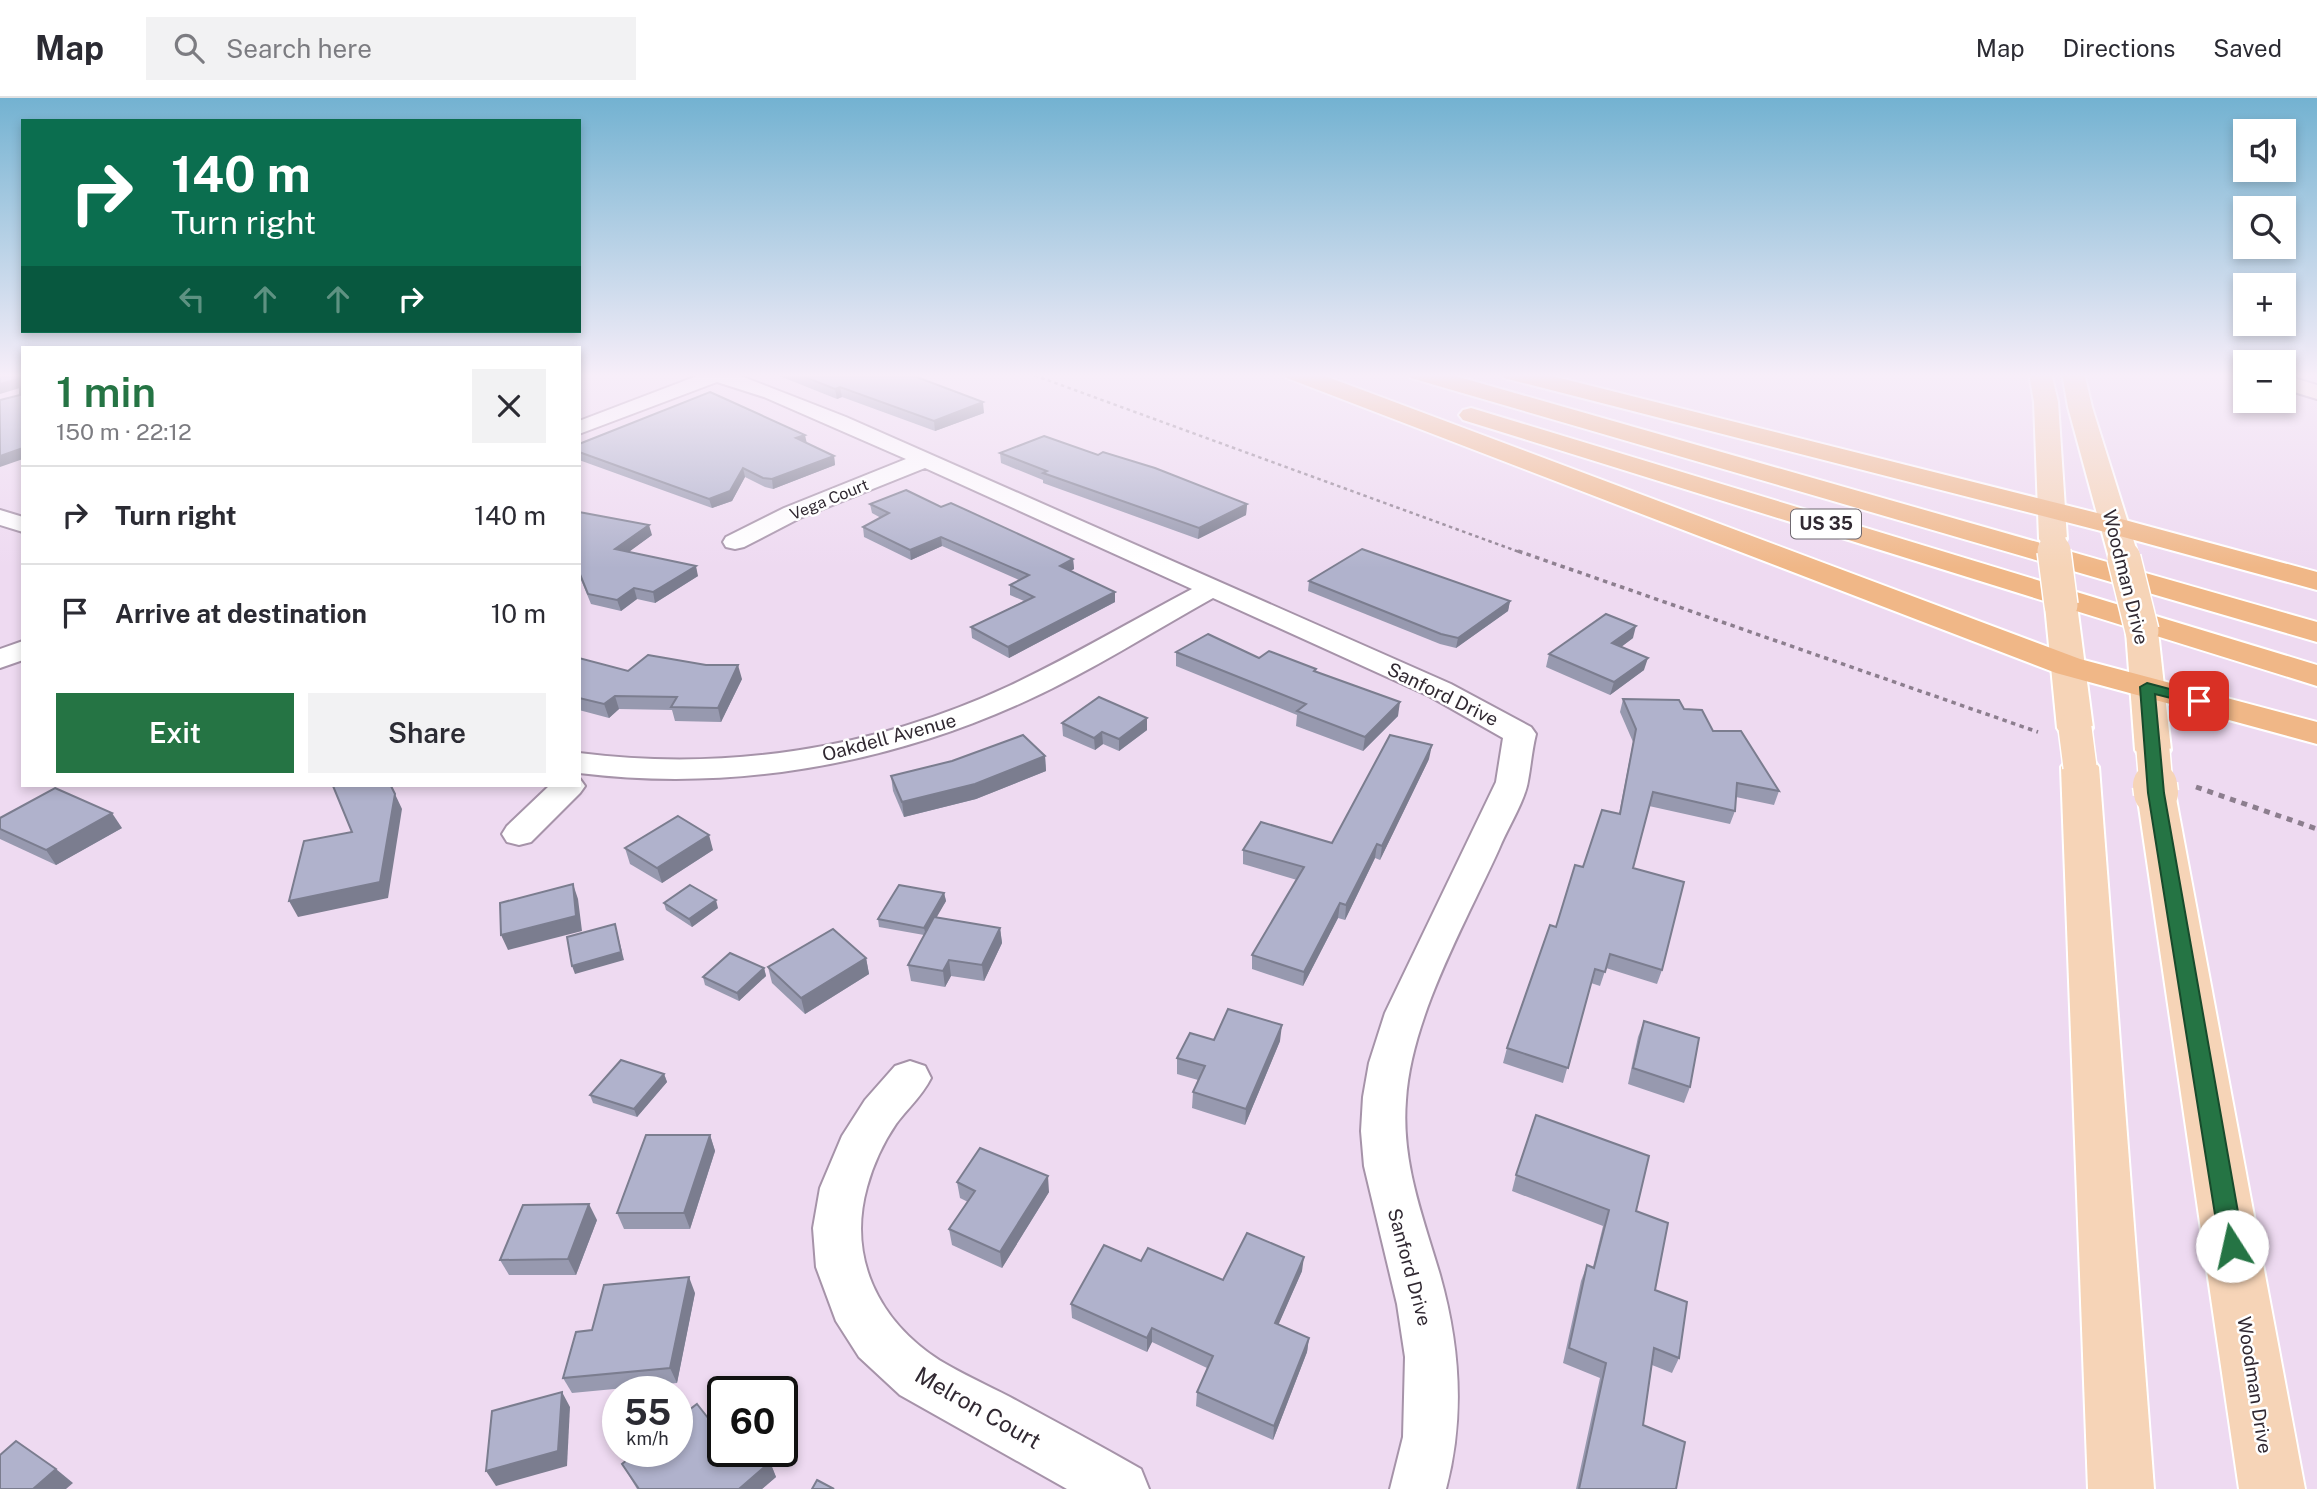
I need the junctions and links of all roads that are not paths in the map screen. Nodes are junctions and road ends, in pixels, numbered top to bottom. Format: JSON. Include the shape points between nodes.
{"nodes":[{"id":1,"x":874,"y":438,"type":"edge"},
{"id":2,"x":1466,"y":438,"type":"edge"},
{"id":3,"x":1545,"y":438,"type":"edge"},
{"id":4,"x":1644,"y":438,"type":"edge"},
{"id":5,"x":1743,"y":438,"type":"edge"},
{"id":6,"x":2048,"y":438,"type":"edge"},
{"id":7,"x":2089,"y":438,"type":"edge"},
{"id":8,"x":924,"y":460,"type":"junction"},
{"id":9,"x":0,"y":517,"type":"edge"},
{"id":10,"x":21,"y":524,"type":"edge"},
{"id":11,"x":2052,"y":525,"type":"junction"},
{"id":12,"x":2115,"y":526,"type":"junction"},
{"id":13,"x":735,"y":542,"type":"dead end"},
{"id":14,"x":2317,"y":581,"type":"edge"},
{"id":15,"x":1212,"y":589,"type":"junction"},
{"id":16,"x":2317,"y":632,"type":"edge"},
{"id":17,"x":21,"y":650,"type":"edge"},
{"id":18,"x":0,"y":659,"type":"edge"},
{"id":19,"x":2068,"y":666,"type":"junction"},
{"id":20,"x":2317,"y":676,"type":"edge"},
{"id":21,"x":2147,"y":687,"type":"junction"},
{"id":22,"x":2317,"y":733,"type":"edge"},
{"id":23,"x":581,"y":772,"type":"edge"},
{"id":24,"x":564,"y":787,"type":"edge"},
{"id":25,"x":519,"y":834,"type":"dead end"},
{"id":26,"x":910,"y":1078,"type":"dead end"},
{"id":27,"x":1121,"y":1489,"type":"edge"},
{"id":28,"x":1419,"y":1489,"type":"edge"},
{"id":29,"x":2121,"y":1489,"type":"edge"},
{"id":30,"x":2272,"y":1489,"type":"edge"}],
"edges":[{"from":1,"to":8,"type":"street","name":"Sanford Drive"},
{"from":2,"to":19,"type":"highway"},
{"from":3,"to":20,"type":"highway","number":"US 35"},
{"from":4,"to":16,"type":"highway","number":"US 35"},
{"from":5,"to":11,"type":"highway"},
{"from":6,"to":11,"type":"main road"},
{"from":7,"to":12,"type":"main road","name":"Woodman Drive"},
{"from":8,"to":13,"type":"street","name":"Vega Court","via":[[792,513]]},
{"from":8,"to":15,"type":"street","name":"Sanford Drive"},
{"from":9,"to":10,"type":"street"},
{"from":11,"to":12,"type":"highway"},
{"from":11,"to":19,"type":"main road","bridge":true},
{"from":12,"to":14,"type":"highway"},
{"from":12,"to":21,"type":"main road","name":"Woodman Drive","bridge":true,"via":[[2142,631]]},
{"from":15,"to":23,"type":"street","name":"Oakdell Avenue","via":[[1013,696],[916,733],[783,762]]},
{"from":15,"to":28,"type":"street","name":"Sanford Drive","via":[[1440,690],[1520,734],[1512,782],[1405,1013],[1384,1092],[1384,1147],[1393,1207],[1429,1338],[1433,1403]]},
{"from":17,"to":18,"type":"street"},
{"from":19,"to":21,"type":"highway"},
{"from":19,"to":29,"type":"main road","via":[[2065,743]]},
{"from":21,"to":22,"type":"highway"},
{"from":21,"to":30,"type":"main road","name":"Woodman Drive","via":[[2165,775]]},
{"from":24,"to":25,"type":"street"},
{"from":26,"to":27,"type":"street","name":"Melron Court","via":[[860,1142],[844,1180],[836,1221],[838,1252],[853,1304],[877,1342],[913,1373]]}]}
